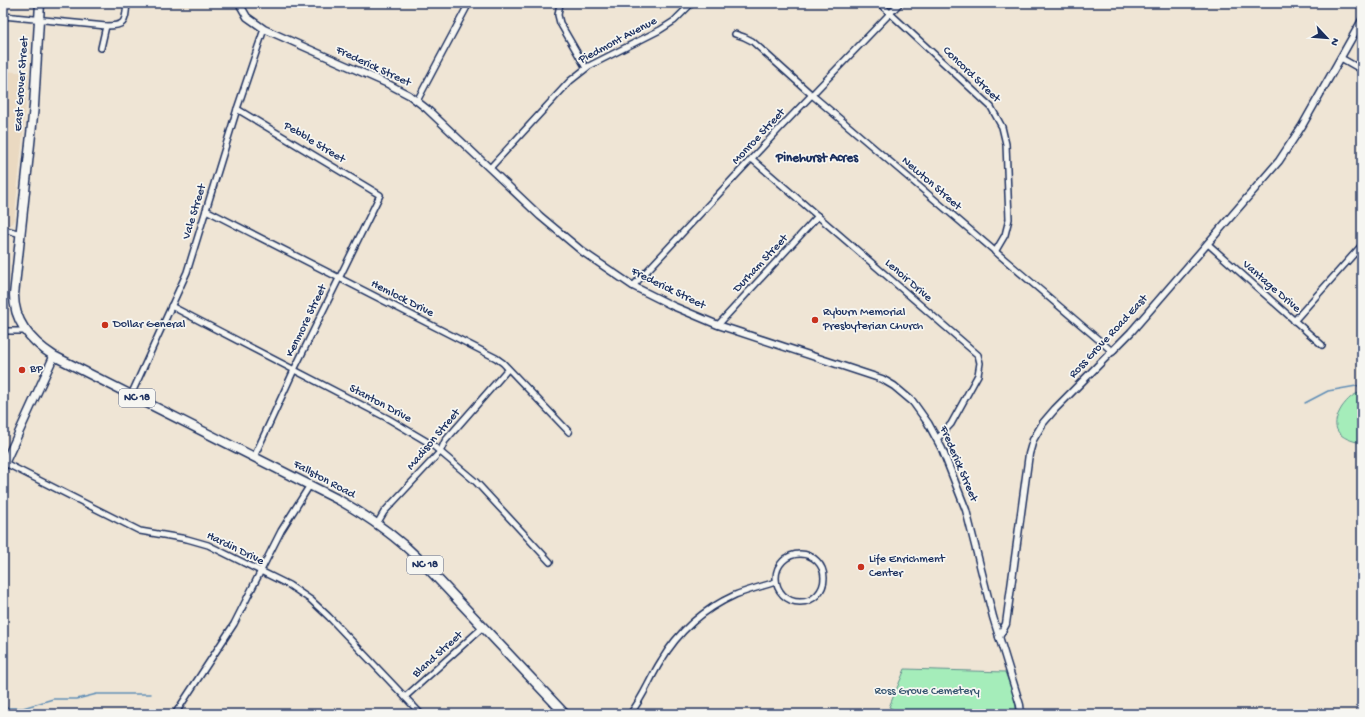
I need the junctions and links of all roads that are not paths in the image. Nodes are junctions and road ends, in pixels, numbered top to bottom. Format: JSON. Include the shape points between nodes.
{"nodes":[{"id":1,"x":40,"y":3,"type":"edge"},
{"id":2,"x":128,"y":3,"type":"edge"},
{"id":3,"x":238,"y":3,"type":"edge"},
{"id":4,"x":469,"y":3,"type":"edge"},
{"id":5,"x":560,"y":3,"type":"edge"},
{"id":6,"x":692,"y":3,"type":"edge"},
{"id":7,"x":879,"y":3,"type":"edge"},
{"id":8,"x":900,"y":3,"type":"edge"},
{"id":9,"x":890,"y":14,"type":"junction"},
{"id":10,"x":3,"y":16,"type":"edge"},
{"id":11,"x":39,"y":19,"type":"junction"},
{"id":12,"x":1362,"y":20,"type":"edge"},
{"id":13,"x":106,"y":26,"type":"junction"},
{"id":14,"x":264,"y":29,"type":"junction"},
{"id":15,"x":735,"y":34,"type":"dead end"},
{"id":16,"x":101,"y":48,"type":"dead end"},
{"id":17,"x":1341,"y":58,"type":"junction"},
{"id":18,"x":586,"y":68,"type":"junction"},
{"id":19,"x":1362,"y":70,"type":"edge"},
{"id":20,"x":812,"y":95,"type":"junction"},
{"id":21,"x":417,"y":101,"type":"junction"},
{"id":22,"x":237,"y":109,"type":"junction"},
{"id":23,"x":752,"y":158,"type":"junction"},
{"id":24,"x":490,"y":168,"type":"junction"},
{"id":25,"x":380,"y":195,"type":"joint"},
{"id":26,"x":206,"y":210,"type":"junction"},
{"id":27,"x":818,"y":216,"type":"junction"},
{"id":28,"x":3,"y":229,"type":"edge"},
{"id":29,"x":21,"y":234,"type":"junction"},
{"id":30,"x":1208,"y":244,"type":"junction"},
{"id":31,"x":1362,"y":245,"type":"edge"},
{"id":32,"x":995,"y":252,"type":"junction"},
{"id":33,"x":339,"y":278,"type":"junction"},
{"id":34,"x":633,"y":286,"type":"junction"},
{"id":35,"x":171,"y":306,"type":"junction"},
{"id":36,"x":1294,"y":321,"type":"junction"},
{"id":37,"x":718,"y":325,"type":"junction"},
{"id":38,"x":3,"y":331,"type":"edge"},
{"id":39,"x":25,"y":331,"type":"junction"},
{"id":40,"x":1322,"y":345,"type":"dead end"},
{"id":41,"x":1114,"y":352,"type":"junction"},
{"id":42,"x":54,"y":356,"type":"junction"},
{"id":43,"x":508,"y":369,"type":"junction"},
{"id":44,"x":294,"y":370,"type":"junction"},
{"id":45,"x":131,"y":395,"type":"junction"},
{"id":46,"x":569,"y":432,"type":"dead end"},
{"id":47,"x":937,"y":439,"type":"junction"},
{"id":48,"x":440,"y":452,"type":"junction"},
{"id":49,"x":254,"y":457,"type":"junction"},
{"id":50,"x":4,"y":464,"type":"edge"},
{"id":51,"x":310,"y":485,"type":"junction"},
{"id":52,"x":377,"y":524,"type":"junction"},
{"id":53,"x":550,"y":562,"type":"dead end"},
{"id":54,"x":260,"y":572,"type":"junction"},
{"id":55,"x":776,"y":582,"type":"junction"},
{"id":56,"x":483,"y":627,"type":"junction"},
{"id":57,"x":999,"y":637,"type":"junction"},
{"id":58,"x":405,"y":697,"type":"junction"},
{"id":59,"x":175,"y":714,"type":"edge"},
{"id":60,"x":421,"y":714,"type":"edge"},
{"id":61,"x":565,"y":714,"type":"edge"},
{"id":62,"x":630,"y":714,"type":"edge"},
{"id":63,"x":1021,"y":714,"type":"edge"}],
"edges":[{"from":1,"to":11,"type":"main road","name":"East Grover Street","number":"NC 18"},
{"from":2,"to":13,"type":"street","via":[[123,23]]},
{"from":3,"to":14,"type":"street","name":"Frederick Street","via":[[247,17]]},
{"from":4,"to":21,"type":"street"},
{"from":5,"to":18,"type":"street","via":[[560,23]]},
{"from":6,"to":18,"type":"street","name":"Piedmont Avenue","via":[[664,28]]},
{"from":7,"to":9,"type":"street","name":"Concord Street"},
{"from":8,"to":9,"type":"street","name":"Monroe Street"},
{"from":9,"to":20,"type":"street","name":"Monroe Street"},
{"from":9,"to":32,"type":"street","name":"Concord Street","via":[[992,107],[1002,127],[1007,156],[1009,219],[1005,235]]},
{"from":10,"to":11,"type":"street"},
{"from":11,"to":13,"type":"street"},
{"from":11,"to":29,"type":"main road","name":"East Grover Street","number":"NC 18","via":[[34,106]]},
{"from":12,"to":17,"type":"street","name":"Ross Grove Road East"},
{"from":13,"to":16,"type":"street"},
{"from":14,"to":21,"type":"street","name":"Frederick Street","via":[[388,84]]},
{"from":14,"to":22,"type":"street","name":"Vale Street"},
{"from":15,"to":20,"type":"street","name":"Newton Street","via":[[752,41]]},
{"from":17,"to":19,"type":"street"},
{"from":17,"to":30,"type":"street","name":"Ross Grove Road East","via":[[1282,156]]},
{"from":18,"to":24,"type":"street","name":"Piedmont Avenue","via":[[570,81]]},
{"from":20,"to":23,"type":"street","name":"Monroe Street"},
{"from":20,"to":32,"type":"street","name":"Newton Street"},
{"from":21,"to":24,"type":"street","name":"Frederick Street"},
{"from":22,"to":25,"type":"street","name":"Pebble Street"},
{"from":22,"to":26,"type":"street","name":"Vale Street"},
{"from":23,"to":27,"type":"street","name":"Lenoir Drive"},
{"from":23,"to":34,"type":"street","name":"Monroe Street"},
{"from":24,"to":34,"type":"street","name":"Frederick Street","via":[[540,216],[583,252]]},
{"from":25,"to":33,"type":"street","name":"Kenmore Street"},
{"from":26,"to":33,"type":"street","name":"Hemlock Drive"},
{"from":26,"to":35,"type":"street","name":"Vale Street","via":[[187,272]]},
{"from":27,"to":37,"type":"street","name":"Durham Street"},
{"from":27,"to":47,"type":"street","name":"Lenoir Drive","via":[[978,355],[978,375],[951,424]]},
{"from":28,"to":29,"type":"street"},
{"from":29,"to":39,"type":"main road","name":"East Grover Street","number":"NC 18","via":[[14,302],[16,315]]},
{"from":30,"to":36,"type":"street","name":"Vantage Drive"},
{"from":30,"to":41,"type":"street","name":"Ross Grove Road East"},
{"from":31,"to":36,"type":"street"},
{"from":32,"to":41,"type":"street","name":"Newton Street"},
{"from":33,"to":43,"type":"street","name":"Hemlock Drive","via":[[485,352]]},
{"from":33,"to":44,"type":"street","name":"Kenmore Street"},
{"from":34,"to":37,"type":"street","name":"Frederick Street"},
{"from":35,"to":44,"type":"street","name":"Stanton Drive"},
{"from":35,"to":45,"type":"street","name":"Vale Street"},
{"from":36,"to":40,"type":"street","name":"Vantage Drive"},
{"from":37,"to":47,"type":"street","name":"Frederick Street","via":[[882,379],[913,402]]},
{"from":38,"to":39,"type":"street"},
{"from":39,"to":42,"type":"main road","name":"Fallston Road","number":"NC 18","via":[[39,346]]},
{"from":41,"to":57,"type":"street","name":"Ross Grove Road East","via":[[1055,409],[1033,440],[1008,611],[1004,630]]},
{"from":42,"to":45,"type":"main road","name":"Fallston Road","number":"NC 18"},
{"from":42,"to":50,"type":"main road"},
{"from":43,"to":46,"type":"street","name":"Hemlock Drive"},
{"from":43,"to":48,"type":"street","name":"Madison Street","via":[[445,441]]},
{"from":44,"to":48,"type":"street","name":"Stanton Drive","via":[[387,418]]},
{"from":44,"to":49,"type":"street","name":"Kenmore Street"},
{"from":45,"to":49,"type":"main road","name":"Fallston Road","number":"NC 18"},
{"from":47,"to":57,"type":"street","name":"Frederick Street","via":[[968,516]]},
{"from":48,"to":52,"type":"street","name":"Madison Street","via":[[384,512]]},
{"from":48,"to":53,"type":"street","name":"Stanton Drive","via":[[476,482]]},
{"from":49,"to":51,"type":"main road","name":"Fallston Road","number":"NC 18"},
{"from":50,"to":54,"type":"street","name":"Hardin Drive","via":[[140,531],[208,545]]},
{"from":51,"to":52,"type":"main road","name":"Fallston Road","number":"NC 18"},
{"from":51,"to":54,"type":"street"},
{"from":52,"to":56,"type":"main road","name":"Fallston Road","number":"NC 18","via":[[416,555]]},
{"from":54,"to":58,"type":"street","name":"Hardin Drive","via":[[311,600]]},
{"from":54,"to":59,"type":"street","via":[[234,624]]},
{"from":55,"to":55,"type":"street","via":[[779,590],[790,600],[806,601],[819,593],[823,586],[823,570],[819,563],[806,554],[790,556],[779,566]]},
{"from":55,"to":62,"type":"street","via":[[736,595],[691,623],[667,651]]},
{"from":56,"to":58,"type":"street","name":"Bland Street"},
{"from":56,"to":61,"type":"main road","name":"Fallston Road","number":"NC 18"},
{"from":57,"to":63,"type":"street"},
{"from":58,"to":60,"type":"street","name":"Hardin Drive"}]}
